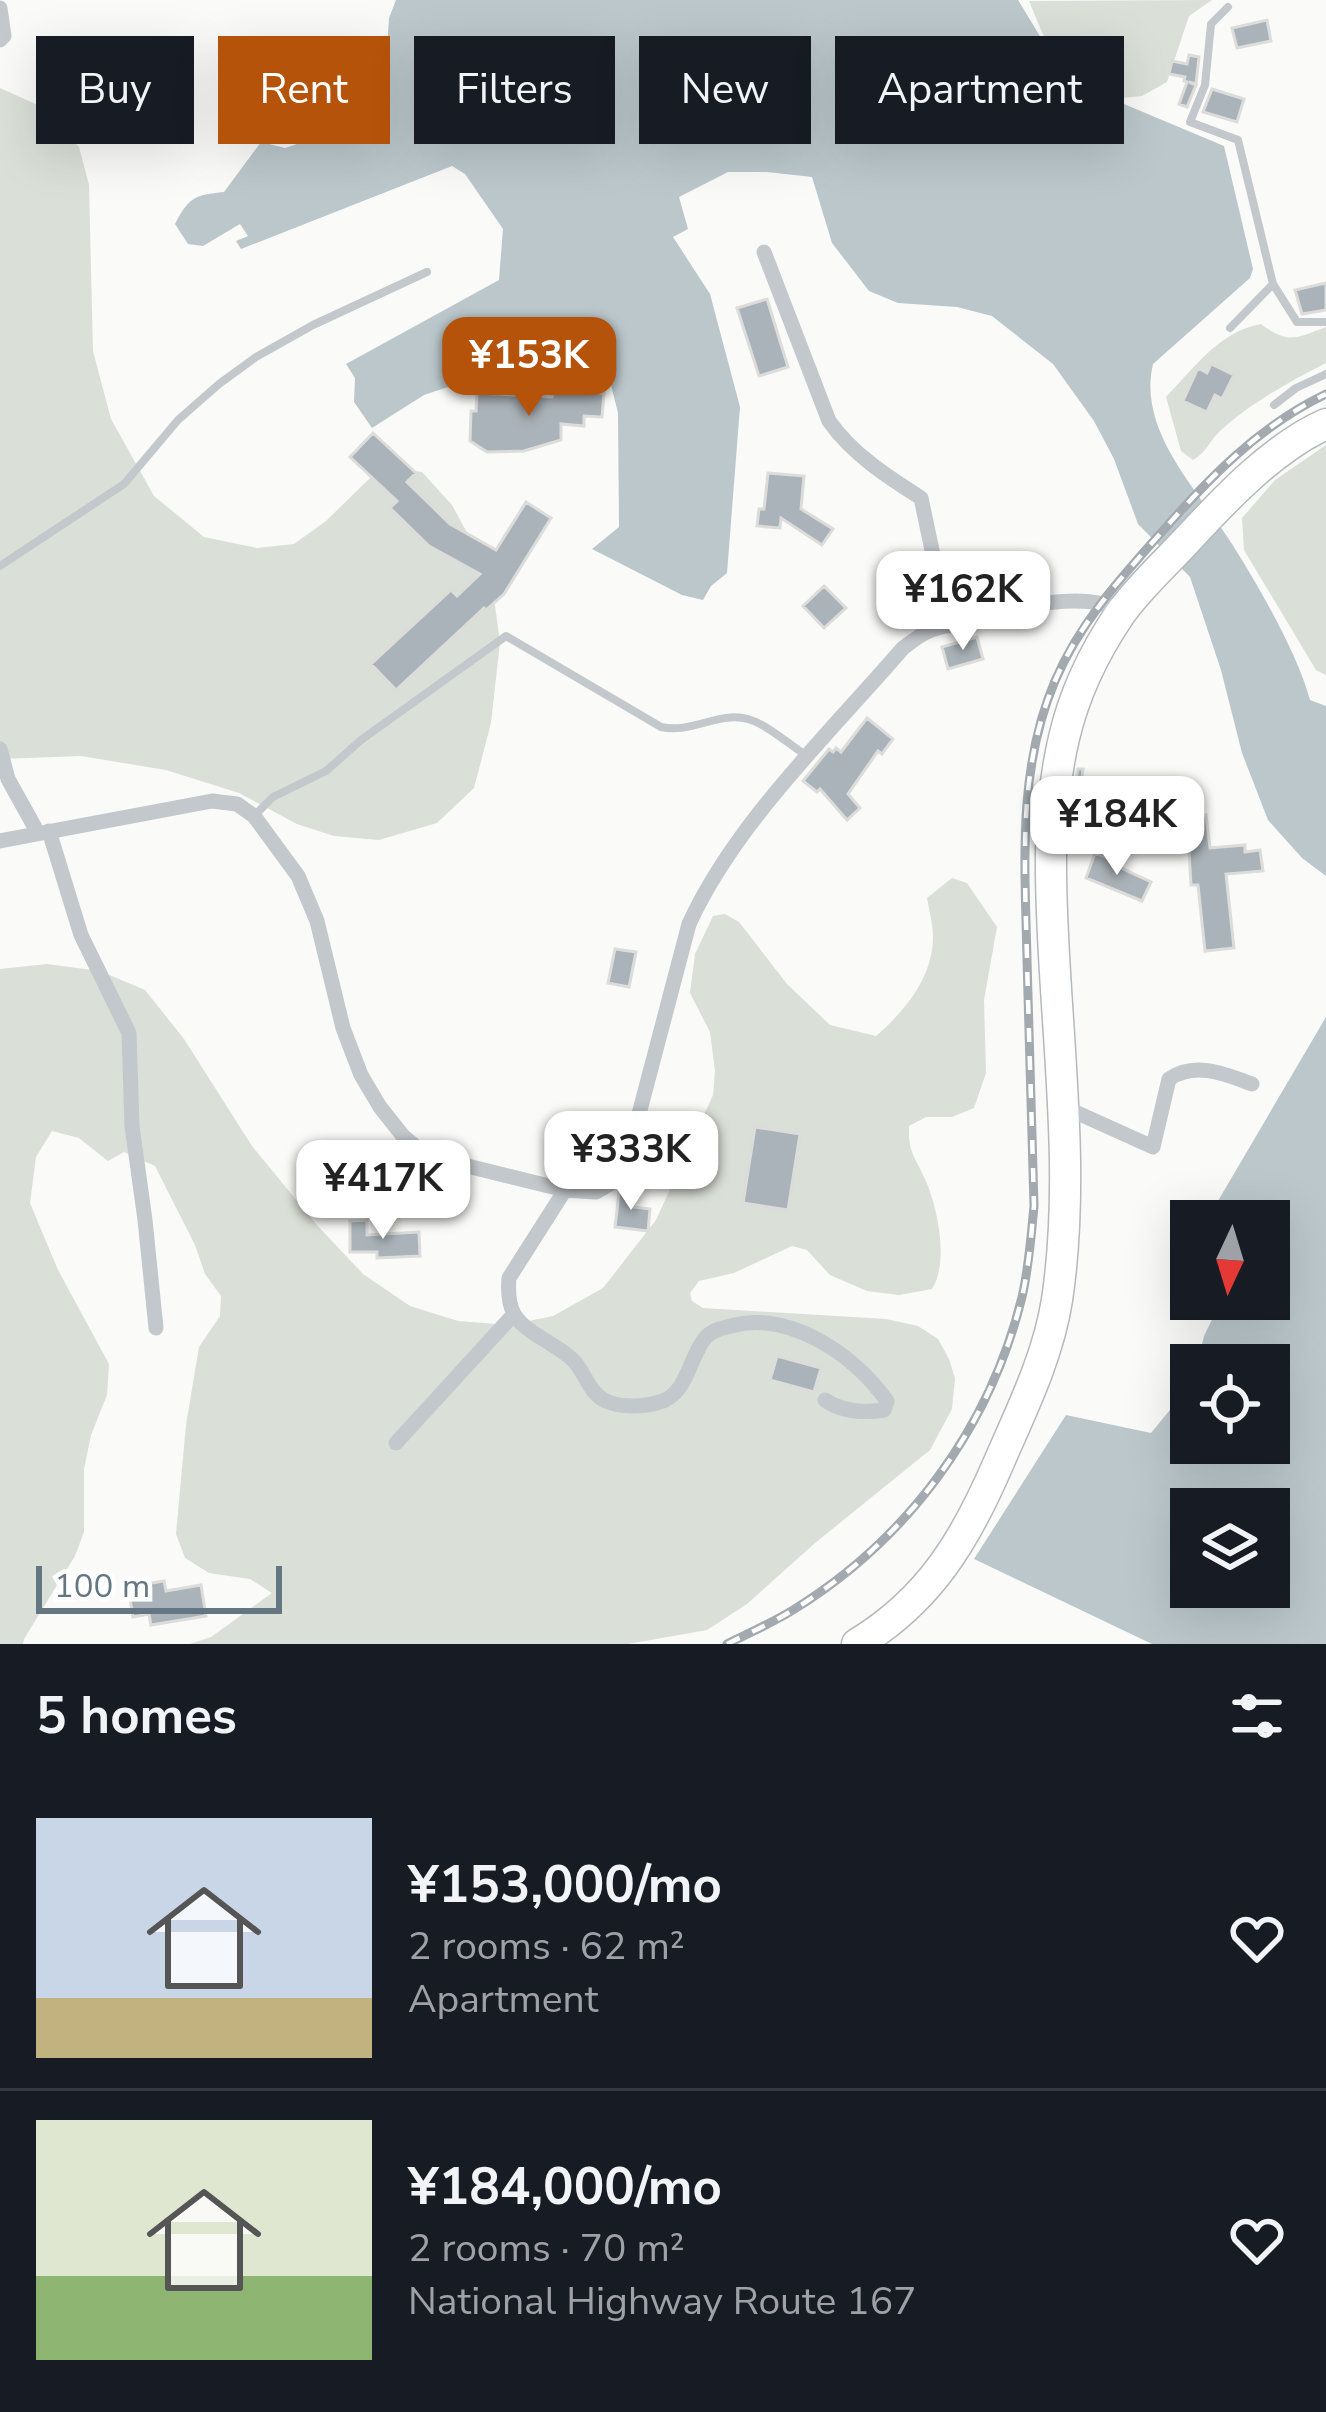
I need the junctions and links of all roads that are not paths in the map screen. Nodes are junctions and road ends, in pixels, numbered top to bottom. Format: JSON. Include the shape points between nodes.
{"nodes":[{"id":1,"x":1228,"y":7,"type":"dead end"},
{"id":2,"x":0,"y":8,"type":"edge"},
{"id":3,"x":0,"y":40,"type":"edge"},
{"id":4,"x":764,"y":252,"type":"dead end"},
{"id":5,"x":428,"y":272,"type":"dead end"},
{"id":6,"x":1273,"y":284,"type":"junction"},
{"id":7,"x":1326,"y":322,"type":"edge"},
{"id":8,"x":1230,"y":328,"type":"dead end"},
{"id":9,"x":1326,"y":374,"type":"edge"},
{"id":10,"x":1274,"y":405,"type":"dead end"},
{"id":11,"x":1326,"y":424,"type":"edge"},
{"id":12,"x":0,"y":566,"type":"edge"},
{"id":13,"x":1121,"y":612,"type":"junction"},
{"id":14,"x":948,"y":626,"type":"junction"},
{"id":15,"x":0,"y":749,"type":"edge"},
{"id":16,"x":809,"y":757,"type":"junction"},
{"id":17,"x":254,"y":816,"type":"junction"},
{"id":18,"x":43,"y":832,"type":"junction"},
{"id":19,"x":0,"y":841,"type":"edge"},
{"id":20,"x":1252,"y":1084,"type":"dead end"},
{"id":21,"x":1062,"y":1106,"type":"junction"},
{"id":22,"x":565,"y":1190,"type":"junction"},
{"id":23,"x":514,"y":1314,"type":"junction"},
{"id":24,"x":156,"y":1328,"type":"dead end"},
{"id":25,"x":825,"y":1400,"type":"dead end"},
{"id":26,"x":396,"y":1443,"type":"dead end"},
{"id":27,"x":856,"y":1644,"type":"edge"}],
"edges":[{"from":1,"to":6,"type":"lane","via":[[1210,24],[1205,85],[1190,122],[1238,140]]},
{"from":2,"to":3,"type":"street"},
{"from":4,"to":14,"type":"street","via":[[829,421],[921,498]]},
{"from":5,"to":12,"type":"lane","via":[[256,357],[178,420],[124,484]]},
{"from":6,"to":7,"type":"lane","via":[[1297,322]]},
{"from":6,"to":8,"type":"lane"},
{"from":9,"to":10,"type":"lane"},
{"from":11,"to":13,"type":"highway","via":[[1228,495]]},
{"from":13,"to":14,"type":"street","via":[[1111,605],[1024,605]]},
{"from":13,"to":21,"type":"highway","via":[[1083,679],[1052,797]]},
{"from":14,"to":16,"type":"street","via":[[903,648]]},
{"from":15,"to":18,"type":"street","via":[[13,791]]},
{"from":16,"to":17,"type":"lane","via":[[750,719],[661,727],[506,636]]},
{"from":16,"to":22,"type":"street","via":[[735,842],[688,924],[624,1171],[596,1192]]},
{"from":17,"to":18,"type":"street","via":[[212,801]]},
{"from":17,"to":22,"type":"street","via":[[298,876],[361,1075],[404,1136],[439,1159]]},
{"from":18,"to":19,"type":"street"},
{"from":18,"to":24,"type":"street","via":[[128,1034]]},
{"from":20,"to":21,"type":"street","via":[[1206,1070],[1168,1079],[1153,1147]]},
{"from":21,"to":27,"type":"highway","via":[[1062,1248],[1040,1367],[982,1503],[946,1562],[903,1612]]},
{"from":22,"to":23,"type":"street","via":[[508,1278]]},
{"from":23,"to":25,"type":"street","via":[[573,1360],[608,1402],[663,1402],[704,1340],[748,1322],[792,1327],[823,1342],[887,1406],[846,1410]]},
{"from":23,"to":26,"type":"street"}]}
